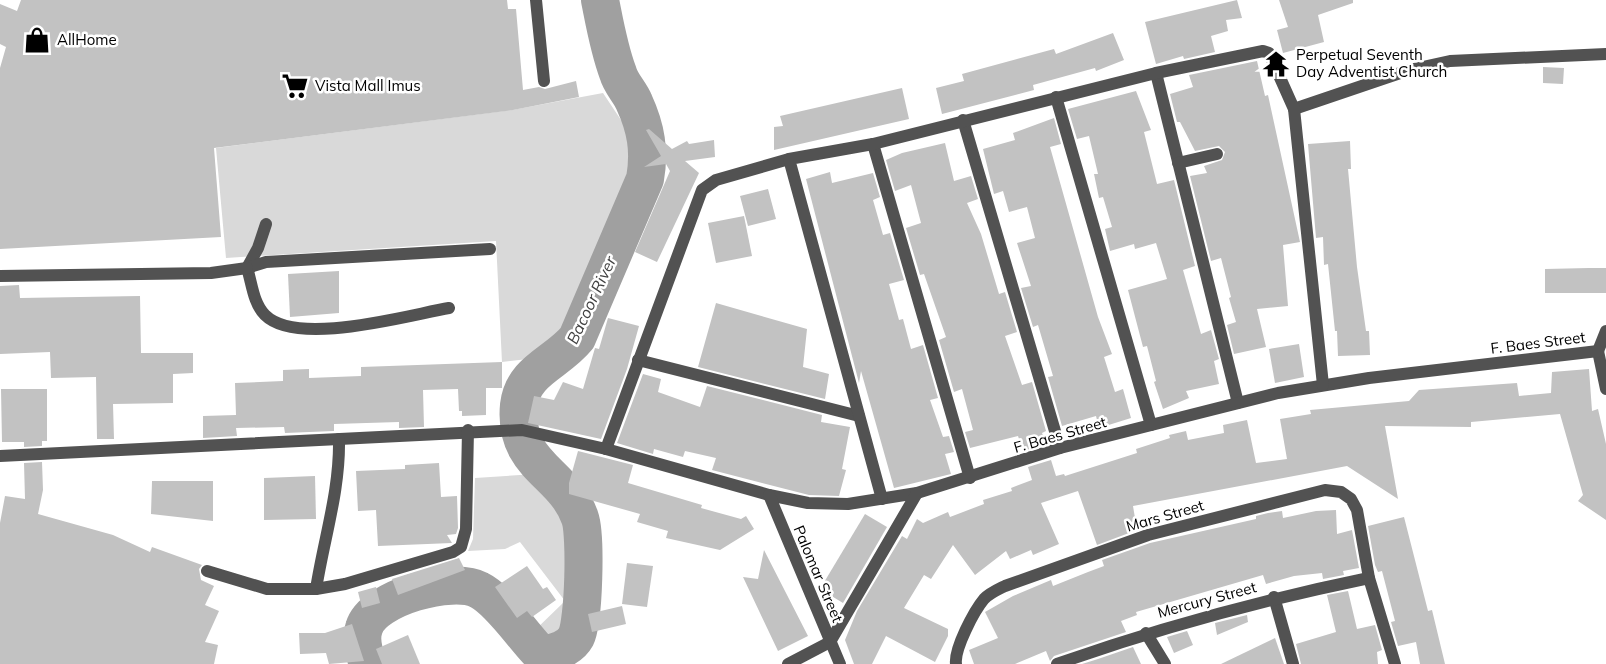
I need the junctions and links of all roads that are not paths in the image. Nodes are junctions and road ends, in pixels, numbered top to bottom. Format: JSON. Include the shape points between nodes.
{"nodes":[{"id":1,"x":536,"y":0,"type":"edge"},
{"id":2,"x":1606,"y":54,"type":"edge"},
{"id":3,"x":1156,"y":73,"type":"junction"},
{"id":4,"x":544,"y":81,"type":"dead end"},
{"id":5,"x":1056,"y":97,"type":"junction"},
{"id":6,"x":1294,"y":109,"type":"junction"},
{"id":7,"x":963,"y":120,"type":"junction"},
{"id":8,"x":873,"y":144,"type":"junction"},
{"id":9,"x":1217,"y":154,"type":"dead end"},
{"id":10,"x":789,"y":159,"type":"junction"},
{"id":11,"x":1178,"y":163,"type":"junction"},
{"id":12,"x":266,"y":224,"type":"dead end"},
{"id":13,"x":490,"y":249,"type":"dead end"},
{"id":14,"x":247,"y":268,"type":"junction"},
{"id":15,"x":0,"y":276,"type":"edge"},
{"id":16,"x":449,"y":308,"type":"dead end"},
{"id":17,"x":1606,"y":331,"type":"edge"},
{"id":18,"x":1598,"y":351,"type":"junction"},
{"id":19,"x":638,"y":360,"type":"junction"},
{"id":20,"x":1323,"y":385,"type":"junction"},
{"id":21,"x":1606,"y":389,"type":"edge"},
{"id":22,"x":1238,"y":403,"type":"junction"},
{"id":23,"x":859,"y":416,"type":"junction"},
{"id":24,"x":1151,"y":425,"type":"junction"},
{"id":25,"x":468,"y":430,"type":"junction"},
{"id":26,"x":339,"y":439,"type":"junction"},
{"id":27,"x":1060,"y":448,"type":"junction"},
{"id":28,"x":606,"y":449,"type":"junction"},
{"id":29,"x":0,"y":456,"type":"edge"},
{"id":30,"x":970,"y":478,"type":"junction"},
{"id":31,"x":917,"y":493,"type":"junction"},
{"id":32,"x":769,"y":495,"type":"junction"},
{"id":33,"x":882,"y":499,"type":"junction"},
{"id":34,"x":207,"y":571,"type":"dead end"},
{"id":35,"x":1369,"y":578,"type":"junction"},
{"id":36,"x":316,"y":589,"type":"junction"},
{"id":37,"x":1274,"y":597,"type":"junction"},
{"id":38,"x":1146,"y":633,"type":"junction"},
{"id":39,"x":830,"y":642,"type":"junction"},
{"id":40,"x":788,"y":664,"type":"edge"},
{"id":41,"x":840,"y":664,"type":"edge"},
{"id":42,"x":956,"y":664,"type":"edge"},
{"id":43,"x":1057,"y":664,"type":"edge"},
{"id":44,"x":1165,"y":664,"type":"edge"},
{"id":45,"x":1293,"y":664,"type":"edge"},
{"id":46,"x":1395,"y":664,"type":"edge"}],
"edges":[{"from":1,"to":4,"type":"street"},
{"from":2,"to":6,"type":"street","via":[[1450,61],[1408,70]]},
{"from":3,"to":5,"type":"street"},
{"from":3,"to":6,"type":"street","via":[[1263,51],[1272,58]]},
{"from":3,"to":11,"type":"street"},
{"from":5,"to":7,"type":"street"},
{"from":5,"to":24,"type":"street"},
{"from":6,"to":20,"type":"street"},
{"from":7,"to":8,"type":"street"},
{"from":7,"to":27,"type":"street"},
{"from":8,"to":10,"type":"street"},
{"from":8,"to":30,"type":"street"},
{"from":9,"to":11,"type":"street"},
{"from":10,"to":19,"type":"street","via":[[716,180],[702,190]]},
{"from":10,"to":23,"type":"street"},
{"from":11,"to":22,"type":"street"},
{"from":12,"to":14,"type":"street"},
{"from":13,"to":14,"type":"street","via":[[266,262]]},
{"from":14,"to":15,"type":"street","via":[[211,273]]},
{"from":14,"to":16,"type":"street","via":[[256,302],[265,315],[280,325],[301,329],[353,327]]},
{"from":17,"to":18,"type":"street"},
{"from":18,"to":20,"type":"street","name":"F. Baes Street"},
{"from":18,"to":21,"type":"street"},
{"from":19,"to":23,"type":"street"},
{"from":19,"to":28,"type":"street"},
{"from":20,"to":22,"type":"street","name":"F. Baes Street"},
{"from":22,"to":24,"type":"street","name":"F. Baes Street"},
{"from":23,"to":33,"type":"street"},
{"from":24,"to":27,"type":"street","name":"F. Baes Street"},
{"from":25,"to":26,"type":"street","name":"F. Baes Street"},
{"from":25,"to":28,"type":"street","name":"F. Baes Street","via":[[536,431]]},
{"from":25,"to":36,"type":"street","via":[[466,529],[460,547],[443,556]]},
{"from":26,"to":29,"type":"street","name":"F. Baes Street"},
{"from":26,"to":36,"type":"street","via":[[336,493]]},
{"from":27,"to":30,"type":"street","name":"F. Baes Street"},
{"from":28,"to":32,"type":"street","name":"F. Baes Street"},
{"from":30,"to":31,"type":"street","name":"F. Baes Street"},
{"from":31,"to":33,"type":"street","name":"F. Baes Street"},
{"from":31,"to":39,"type":"street"},
{"from":32,"to":33,"type":"street","name":"F. Baes Street","via":[[808,503],[848,504]]},
{"from":32,"to":39,"type":"street","name":"Palomar Street"},
{"from":34,"to":36,"type":"street","via":[[267,589]]},
{"from":35,"to":37,"type":"street","name":"Mercury Street"},
{"from":35,"to":42,"type":"street","name":"Mars Street","via":[[1357,510],[1351,499],[1341,492],[1309,493],[1148,535],[998,590],[982,602],[957,649]]},
{"from":35,"to":46,"type":"street","name":"Mars Street"},
{"from":37,"to":38,"type":"street","name":"Mercury Street"},
{"from":37,"to":45,"type":"street"},
{"from":38,"to":43,"type":"street","name":"Mercury Street"},
{"from":38,"to":44,"type":"street"},
{"from":39,"to":40,"type":"street"},
{"from":39,"to":41,"type":"street","name":"Palomar Street"}]}
